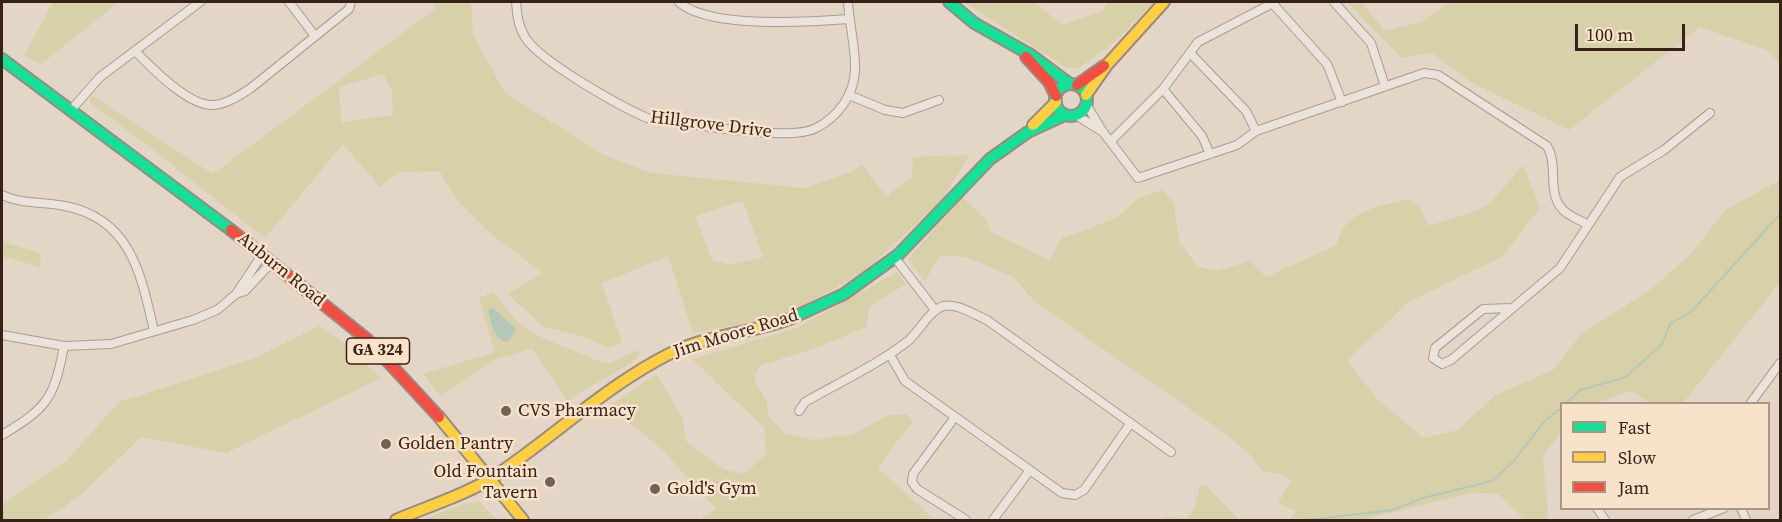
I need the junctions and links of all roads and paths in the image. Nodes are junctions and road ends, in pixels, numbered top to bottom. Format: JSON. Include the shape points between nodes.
{"nodes":[{"id":1,"x":200,"y":2,"type":"edge"},
{"id":2,"x":289,"y":2,"type":"edge"},
{"id":3,"x":351,"y":2,"type":"edge"},
{"id":4,"x":516,"y":2,"type":"edge"},
{"id":5,"x":679,"y":2,"type":"edge"},
{"id":6,"x":848,"y":2,"type":"edge"},
{"id":7,"x":949,"y":2,"type":"edge"},
{"id":8,"x":1164,"y":2,"type":"edge"},
{"id":9,"x":1334,"y":2,"type":"edge"},
{"id":10,"x":1274,"y":3,"type":"edge"},
{"id":11,"x":849,"y":19,"type":"junction"},
{"id":12,"x":315,"y":36,"type":"junction"},
{"id":13,"x":135,"y":51,"type":"junction"},
{"id":14,"x":1190,"y":53,"type":"junction"},
{"id":15,"x":1025,"y":54,"type":"junction"},
{"id":16,"x":2,"y":59,"type":"edge"},
{"id":17,"x":1107,"y":65,"type":"junction"},
{"id":18,"x":1073,"y":85,"type":"junction"},
{"id":19,"x":1385,"y":87,"type":"junction"},
{"id":20,"x":1163,"y":89,"type":"junction"},
{"id":21,"x":849,"y":95,"type":"junction"},
{"id":22,"x":1056,"y":99,"type":"junction"},
{"id":23,"x":939,"y":100,"type":"dead end"},
{"id":24,"x":1086,"y":100,"type":"junction"},
{"id":25,"x":1342,"y":102,"type":"junction"},
{"id":26,"x":71,"y":110,"type":"junction"},
{"id":27,"x":1710,"y":113,"type":"dead end"},
{"id":28,"x":1071,"y":115,"type":"junction"},
{"id":29,"x":1256,"y":131,"type":"junction"},
{"id":30,"x":1028,"y":132,"type":"junction"},
{"id":31,"x":1103,"y":132,"type":"junction"},
{"id":32,"x":1111,"y":141,"type":"junction"},
{"id":33,"x":1210,"y":154,"type":"junction"},
{"id":34,"x":2,"y":195,"type":"edge"},
{"id":35,"x":1588,"y":225,"type":"junction"},
{"id":36,"x":262,"y":255,"type":"junction"},
{"id":37,"x":895,"y":258,"type":"junction"},
{"id":38,"x":272,"y":262,"type":"junction"},
{"id":39,"x":236,"y":294,"type":"junction"},
{"id":40,"x":1512,"y":308,"type":"junction"},
{"id":41,"x":935,"y":310,"type":"junction"},
{"id":42,"x":154,"y":331,"type":"junction"},
{"id":43,"x":2,"y":336,"type":"edge"},
{"id":44,"x":64,"y":346,"type":"junction"},
{"id":45,"x":890,"y":356,"type":"junction"},
{"id":46,"x":1780,"y":363,"type":"edge"},
{"id":47,"x":1751,"y":402,"type":"edge"},
{"id":48,"x":799,"y":411,"type":"dead end"},
{"id":49,"x":955,"y":417,"type":"junction"},
{"id":50,"x":1130,"y":424,"type":"junction"},
{"id":51,"x":2,"y":435,"type":"edge"},
{"id":52,"x":1170,"y":452,"type":"dead end"},
{"id":53,"x":1030,"y":470,"type":"junction"},
{"id":54,"x":490,"y":479,"type":"junction"},
{"id":55,"x":1719,"y":510,"type":"edge"},
{"id":56,"x":396,"y":520,"type":"edge"},
{"id":57,"x":523,"y":520,"type":"edge"},
{"id":58,"x":966,"y":520,"type":"edge"},
{"id":59,"x":993,"y":520,"type":"edge"},
{"id":60,"x":1692,"y":520,"type":"edge"}],
"edges":[{"from":1,"to":13,"type":"street"},
{"from":2,"to":12,"type":"street"},
{"from":3,"to":12,"type":"street","via":[[349,9]]},
{"from":4,"to":21,"type":"street","name":"Hillgrove Drive","via":[[525,38],[541,54],[647,118],[786,134],[815,129],[841,109]]},
{"from":5,"to":11,"type":"street","via":[[705,15],[793,23]]},
{"from":6,"to":11,"type":"street","name":"Hillgrove Drive"},
{"from":7,"to":15,"type":"street","via":[[974,23]]},
{"from":8,"to":17,"type":"street"},
{"from":9,"to":19,"type":"street","via":[[1371,43]]},
{"from":10,"to":14,"type":"street","via":[[1198,42]]},
{"from":10,"to":25,"type":"street","via":[[1327,64]]},
{"from":11,"to":21,"type":"street","name":"Hillgrove Drive","via":[[855,69]]},
{"from":12,"to":13,"type":"street","via":[[251,88],[215,105],[203,105],[189,98]]},
{"from":13,"to":26,"type":"street","via":[[100,76]]},
{"from":14,"to":20,"type":"street"},
{"from":14,"to":29,"type":"street","via":[[1246,111]]},
{"from":15,"to":18,"type":"street","via":[[1031,54]]},
{"from":15,"to":22,"type":"street","via":[[1053,88]]},
{"from":16,"to":26,"type":"street","name":"Auburn Road","number":"GA 324"},
{"from":17,"to":18,"type":"street"},
{"from":17,"to":24,"type":"street"},
{"from":18,"to":22,"type":"street","via":[[1061,88]]},
{"from":18,"to":24,"type":"street"},
{"from":19,"to":25,"type":"street"},
{"from":19,"to":35,"type":"street","via":[[1424,73],[1438,75],[1547,146],[1553,155],[1554,197],[1563,210]]},
{"from":20,"to":32,"type":"street"},
{"from":20,"to":33,"type":"street","via":[[1202,136]]},
{"from":21,"to":23,"type":"street","via":[[903,113]]},
{"from":22,"to":28,"type":"street","via":[[1059,110]]},
{"from":22,"to":30,"type":"street","name":"Jim Moore Road"},
{"from":24,"to":28,"type":"street"},
{"from":24,"to":31,"type":"street"},
{"from":25,"to":29,"type":"street"},
{"from":26,"to":36,"type":"street","name":"Auburn Road","number":"GA 324"},
{"from":27,"to":35,"type":"street","via":[[1664,150],[1620,177]]},
{"from":28,"to":30,"type":"street","name":"Jim Moore Road"},
{"from":28,"to":31,"type":"street"},
{"from":29,"to":33,"type":"street","via":[[1237,145]]},
{"from":30,"to":37,"type":"street","name":"Jim Moore Road","via":[[974,174]]},
{"from":31,"to":32,"type":"street"},
{"from":32,"to":33,"type":"street","via":[[1138,178]]},
{"from":34,"to":42,"type":"street","via":[[24,203],[63,206],[105,222],[131,253],[143,283]]},
{"from":35,"to":40,"type":"street","via":[[1560,268]]},
{"from":36,"to":38,"type":"street","name":"Auburn Road","number":"GA 324"},
{"from":36,"to":39,"type":"street"},
{"from":37,"to":41,"type":"street"},
{"from":37,"to":54,"type":"street","name":"Jim Moore Road","via":[[844,294],[808,312],[769,327],[701,341],[675,351],[618,383]]},
{"from":38,"to":39,"type":"street","via":[[245,291]]},
{"from":38,"to":54,"type":"street","name":"Auburn Road","number":"GA 324","via":[[368,340]]},
{"from":39,"to":42,"type":"street","via":[[217,310],[194,321]]},
{"from":40,"to":40,"type":"street","via":[[1484,309],[1435,348],[1433,358],[1442,364],[1451,360]]},
{"from":41,"to":45,"type":"street","via":[[918,333]]},
{"from":41,"to":50,"type":"street","via":[[956,307],[987,320]]},
{"from":42,"to":44,"type":"street","via":[[111,344]]},
{"from":43,"to":44,"type":"street"},
{"from":44,"to":51,"type":"street","via":[[53,391],[44,405]]},
{"from":45,"to":48,"type":"street","via":[[806,402]]},
{"from":45,"to":49,"type":"street","via":[[906,381]]},
{"from":46,"to":47,"type":"street"},
{"from":49,"to":53,"type":"street"},
{"from":49,"to":58,"type":"street","via":[[913,474],[912,482],[916,489]]},
{"from":50,"to":52,"type":"street"},
{"from":50,"to":53,"type":"street","via":[[1084,490],[1075,495],[1062,493]]},
{"from":53,"to":59,"type":"street"},
{"from":54,"to":56,"type":"street","name":"Jim Moore Road"},
{"from":54,"to":57,"type":"street","name":"Auburn Road","number":"GA 324"},
{"from":55,"to":60,"type":"street"}]}
